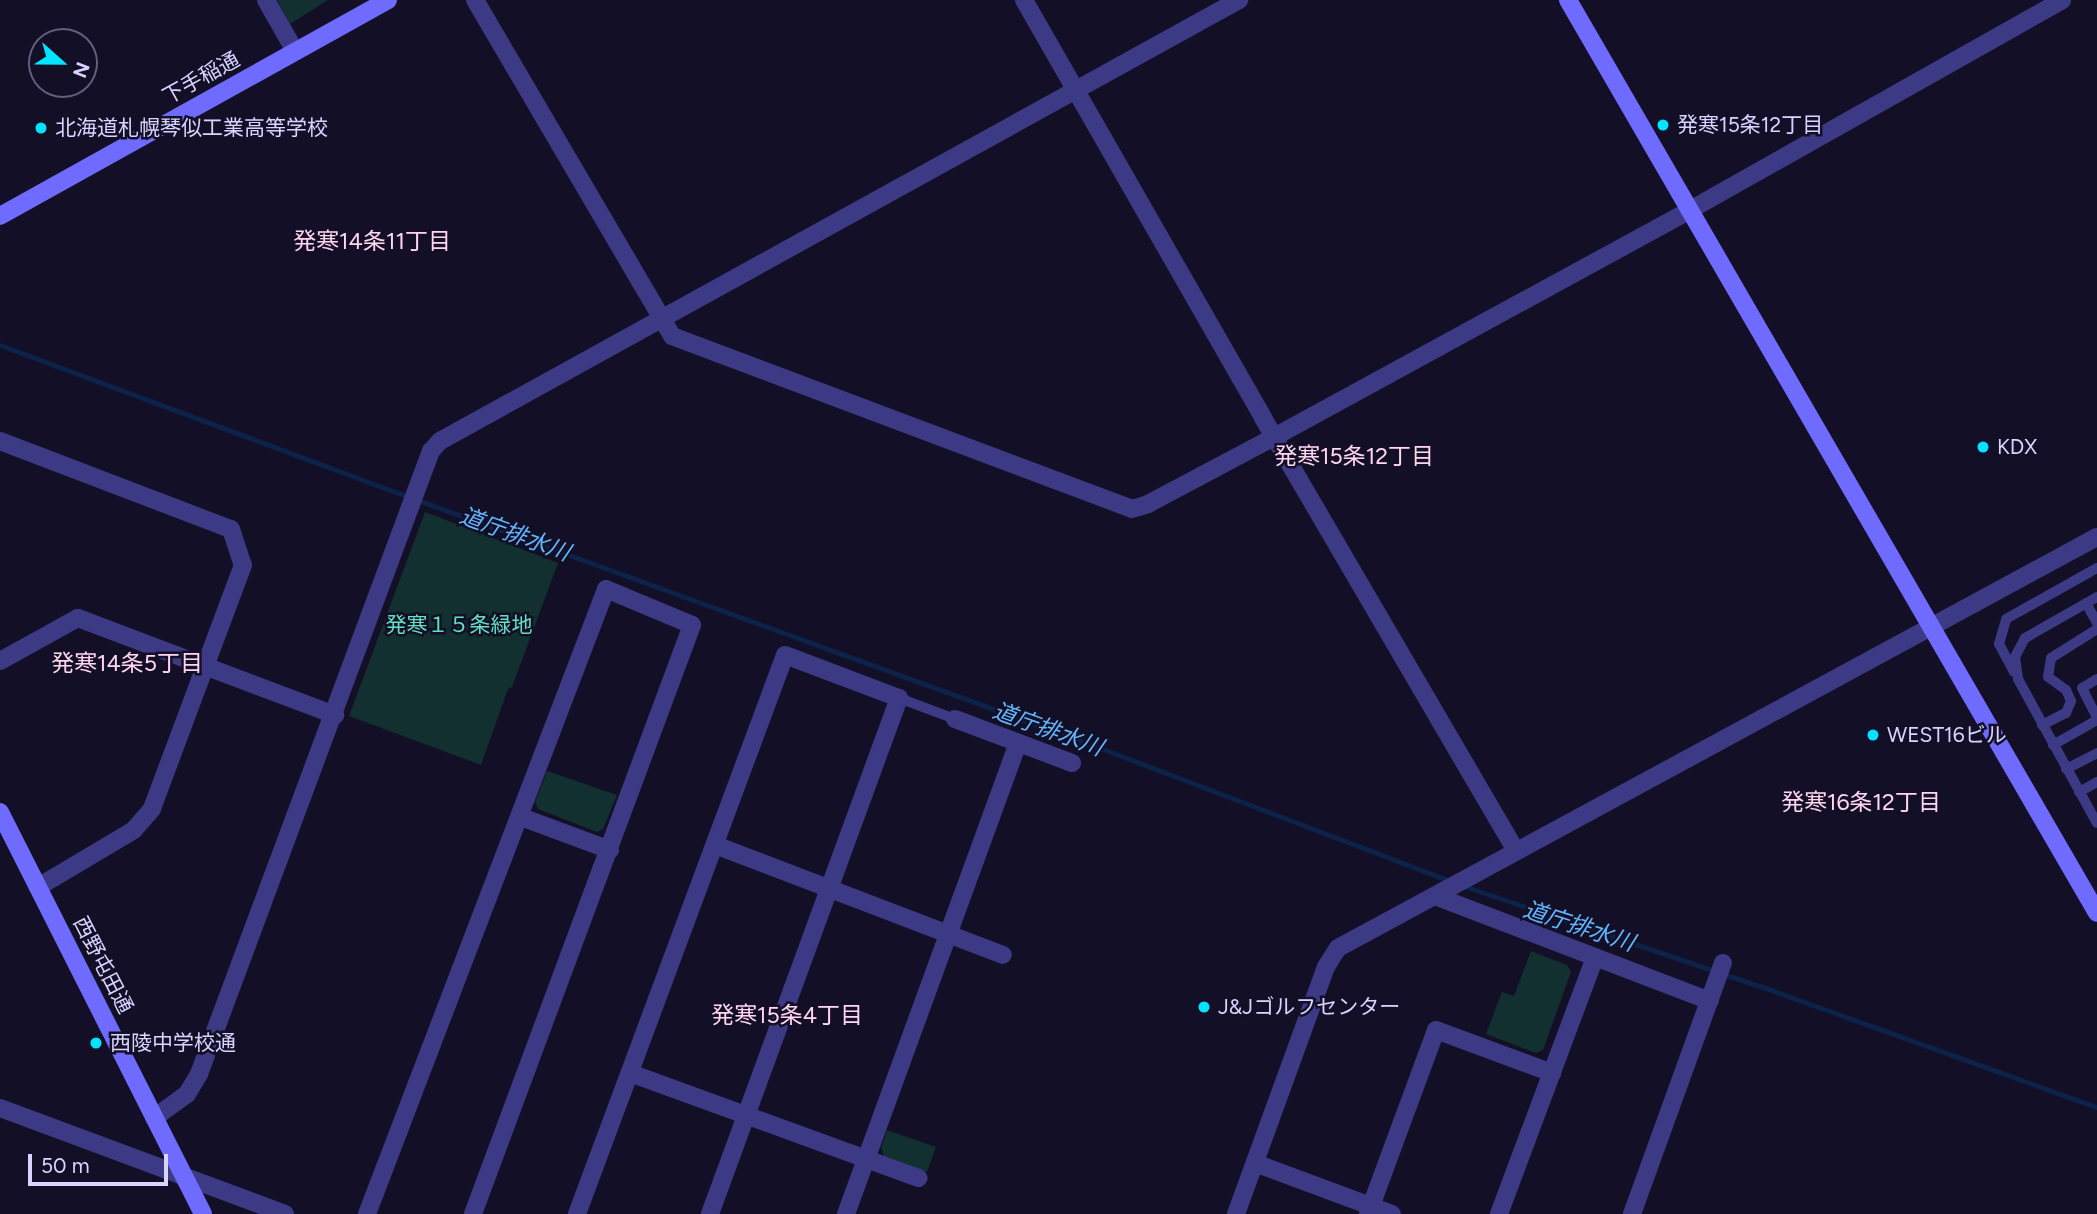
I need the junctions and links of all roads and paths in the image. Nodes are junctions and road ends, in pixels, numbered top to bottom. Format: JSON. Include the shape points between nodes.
{"nodes":[{"id":1,"x":266,"y":0,"type":"edge"},
{"id":2,"x":388,"y":0,"type":"edge"},
{"id":3,"x":475,"y":0,"type":"edge"},
{"id":4,"x":1024,"y":0,"type":"edge"},
{"id":5,"x":1239,"y":0,"type":"edge"},
{"id":6,"x":1568,"y":0,"type":"edge"},
{"id":7,"x":2062,"y":0,"type":"edge"},
{"id":8,"x":295,"y":51,"type":"junction"},
{"id":9,"x":1077,"y":91,"type":"junction"},
{"id":10,"x":1690,"y":210,"type":"junction"},
{"id":11,"x":0,"y":216,"type":"edge"},
{"id":12,"x":660,"y":319,"type":"junction"},
{"id":13,"x":1274,"y":437,"type":"junction"},
{"id":14,"x":0,"y":441,"type":"edge"},
{"id":15,"x":2097,"y":537,"type":"edge"},
{"id":16,"x":2097,"y":568,"type":"edge"},
{"id":17,"x":2097,"y":597,"type":"edge"},
{"id":18,"x":2086,"y":603,"type":"junction"},
{"id":19,"x":2097,"y":623,"type":"edge"},
{"id":20,"x":1932,"y":628,"type":"junction"},
{"id":21,"x":2097,"y":629,"type":"edge"},
{"id":22,"x":0,"y":661,"type":"edge"},
{"id":23,"x":207,"y":667,"type":"junction"},
{"id":24,"x":2018,"y":679,"type":"junction"},
{"id":25,"x":2097,"y":679,"type":"edge"},
{"id":26,"x":899,"y":698,"type":"junction"},
{"id":27,"x":335,"y":715,"type":"junction"},
{"id":28,"x":955,"y":719,"type":"joint"},
{"id":29,"x":2097,"y":719,"type":"edge"},
{"id":30,"x":2042,"y":725,"type":"junction"},
{"id":31,"x":1018,"y":743,"type":"junction"},
{"id":32,"x":2053,"y":745,"type":"junction"},
{"id":33,"x":2097,"y":753,"type":"edge"},
{"id":34,"x":1072,"y":763,"type":"dead end"},
{"id":35,"x":2066,"y":769,"type":"junction"},
{"id":36,"x":2097,"y":782,"type":"edge"},
{"id":37,"x":2079,"y":792,"type":"junction"},
{"id":38,"x":2093,"y":807,"type":"edge"},
{"id":39,"x":0,"y":812,"type":"edge"},
{"id":40,"x":521,"y":817,"type":"junction"},
{"id":41,"x":2097,"y":823,"type":"edge"},
{"id":42,"x":715,"y":845,"type":"junction"},
{"id":43,"x":610,"y":850,"type":"junction"},
{"id":44,"x":1516,"y":851,"type":"junction"},
{"id":45,"x":38,"y":887,"type":"junction"},
{"id":46,"x":830,"y":888,"type":"junction"},
{"id":47,"x":1440,"y":893,"type":"junction"},
{"id":48,"x":2097,"y":914,"type":"edge"},
{"id":49,"x":948,"y":934,"type":"junction"},
{"id":50,"x":1003,"y":955,"type":"dead end"},
{"id":51,"x":1595,"y":957,"type":"junction"},
{"id":52,"x":1723,"y":963,"type":"dead end"},
{"id":53,"x":1711,"y":998,"type":"junction"},
{"id":54,"x":630,"y":1073,"type":"junction"},
{"id":55,"x":1552,"y":1073,"type":"junction"},
{"id":56,"x":0,"y":1108,"type":"edge"},
{"id":57,"x":747,"y":1115,"type":"junction"},
{"id":58,"x":154,"y":1118,"type":"junction"},
{"id":59,"x":867,"y":1159,"type":"junction"},
{"id":60,"x":1255,"y":1163,"type":"junction"},
{"id":61,"x":184,"y":1176,"type":"junction"},
{"id":62,"x":919,"y":1178,"type":"dead end"},
{"id":63,"x":1370,"y":1210,"type":"edge"},
{"id":64,"x":203,"y":1214,"type":"edge"},
{"id":65,"x":285,"y":1214,"type":"edge"},
{"id":66,"x":367,"y":1214,"type":"edge"},
{"id":67,"x":473,"y":1214,"type":"edge"},
{"id":68,"x":577,"y":1214,"type":"edge"},
{"id":69,"x":710,"y":1214,"type":"edge"},
{"id":70,"x":846,"y":1214,"type":"edge"},
{"id":71,"x":1236,"y":1214,"type":"edge"},
{"id":72,"x":1392,"y":1214,"type":"edge"},
{"id":73,"x":1499,"y":1214,"type":"edge"},
{"id":74,"x":1632,"y":1214,"type":"edge"}],
"edges":[{"from":1,"to":8,"type":"street"},
{"from":2,"to":8,"type":"street","name":"下手稲通"},
{"from":3,"to":12,"type":"street"},
{"from":4,"to":9,"type":"street"},
{"from":5,"to":9,"type":"street"},
{"from":6,"to":10,"type":"street"},
{"from":7,"to":10,"type":"street"},
{"from":8,"to":11,"type":"street","name":"下手稲通"},
{"from":9,"to":12,"type":"street"},
{"from":9,"to":13,"type":"street"},
{"from":10,"to":13,"type":"street"},
{"from":10,"to":20,"type":"street"},
{"from":12,"to":13,"type":"street","via":[[672,336],[1132,509]]},
{"from":12,"to":27,"type":"street","via":[[440,441],[431,451]]},
{"from":13,"to":44,"type":"street"},
{"from":14,"to":23,"type":"street","via":[[230,529],[243,565]]},
{"from":15,"to":20,"type":"street"},
{"from":16,"to":24,"type":"lane","via":[[2006,619],[1999,644]]},
{"from":17,"to":18,"type":"lane"},
{"from":18,"to":19,"type":"lane"},
{"from":18,"to":24,"type":"lane","via":[[2025,638],[2015,657]]},
{"from":20,"to":44,"type":"street"},
{"from":20,"to":48,"type":"street"},
{"from":21,"to":30,"type":"lane","via":[[2050,658],[2048,677],[2066,690],[2071,701],[2066,713]]},
{"from":22,"to":23,"type":"street","via":[[78,618]]},
{"from":23,"to":27,"type":"street"},
{"from":23,"to":45,"type":"street","via":[[152,809],[134,830]]},
{"from":24,"to":30,"type":"lane"},
{"from":25,"to":29,"type":"lane","via":[[2082,688]]},
{"from":26,"to":28,"type":"lane"},
{"from":26,"to":42,"type":"street","via":[[785,655]]},
{"from":26,"to":46,"type":"street"},
{"from":27,"to":58,"type":"street","via":[[199,1074],[187,1094]]},
{"from":28,"to":31,"type":"street"},
{"from":29,"to":32,"type":"lane"},
{"from":30,"to":32,"type":"lane"},
{"from":31,"to":34,"type":"street"},
{"from":31,"to":49,"type":"street"},
{"from":32,"to":35,"type":"lane"},
{"from":33,"to":35,"type":"lane"},
{"from":35,"to":37,"type":"lane"},
{"from":36,"to":37,"type":"lane"},
{"from":37,"to":38,"type":"lane"},
{"from":38,"to":41,"type":"lane"},
{"from":39,"to":45,"type":"street","name":"西野屯田通"},
{"from":40,"to":43,"type":"street"},
{"from":40,"to":43,"type":"street","via":[[606,589],[692,625]]},
{"from":40,"to":66,"type":"street"},
{"from":42,"to":46,"type":"street"},
{"from":42,"to":54,"type":"street"},
{"from":43,"to":67,"type":"street"},
{"from":44,"to":47,"type":"street"},
{"from":45,"to":58,"type":"street","name":"西野屯田通"},
{"from":46,"to":49,"type":"street"},
{"from":46,"to":57,"type":"street"},
{"from":47,"to":51,"type":"street"},
{"from":47,"to":60,"type":"street","via":[[1338,948],[1326,967]]},
{"from":49,"to":50,"type":"street"},
{"from":49,"to":59,"type":"street"},
{"from":51,"to":53,"type":"street"},
{"from":51,"to":55,"type":"street"},
{"from":52,"to":53,"type":"street"},
{"from":53,"to":74,"type":"street"},
{"from":54,"to":57,"type":"street"},
{"from":54,"to":68,"type":"street"},
{"from":55,"to":63,"type":"street","via":[[1436,1030]]},
{"from":55,"to":73,"type":"street"},
{"from":56,"to":61,"type":"street"},
{"from":57,"to":59,"type":"street"},
{"from":57,"to":69,"type":"street"},
{"from":58,"to":61,"type":"street","name":"西野屯田通"},
{"from":59,"to":62,"type":"street"},
{"from":59,"to":70,"type":"street"},
{"from":60,"to":63,"type":"street"},
{"from":60,"to":71,"type":"street"},
{"from":61,"to":64,"type":"street","name":"西野屯田通"},
{"from":61,"to":65,"type":"street"},
{"from":63,"to":72,"type":"street"}]}
